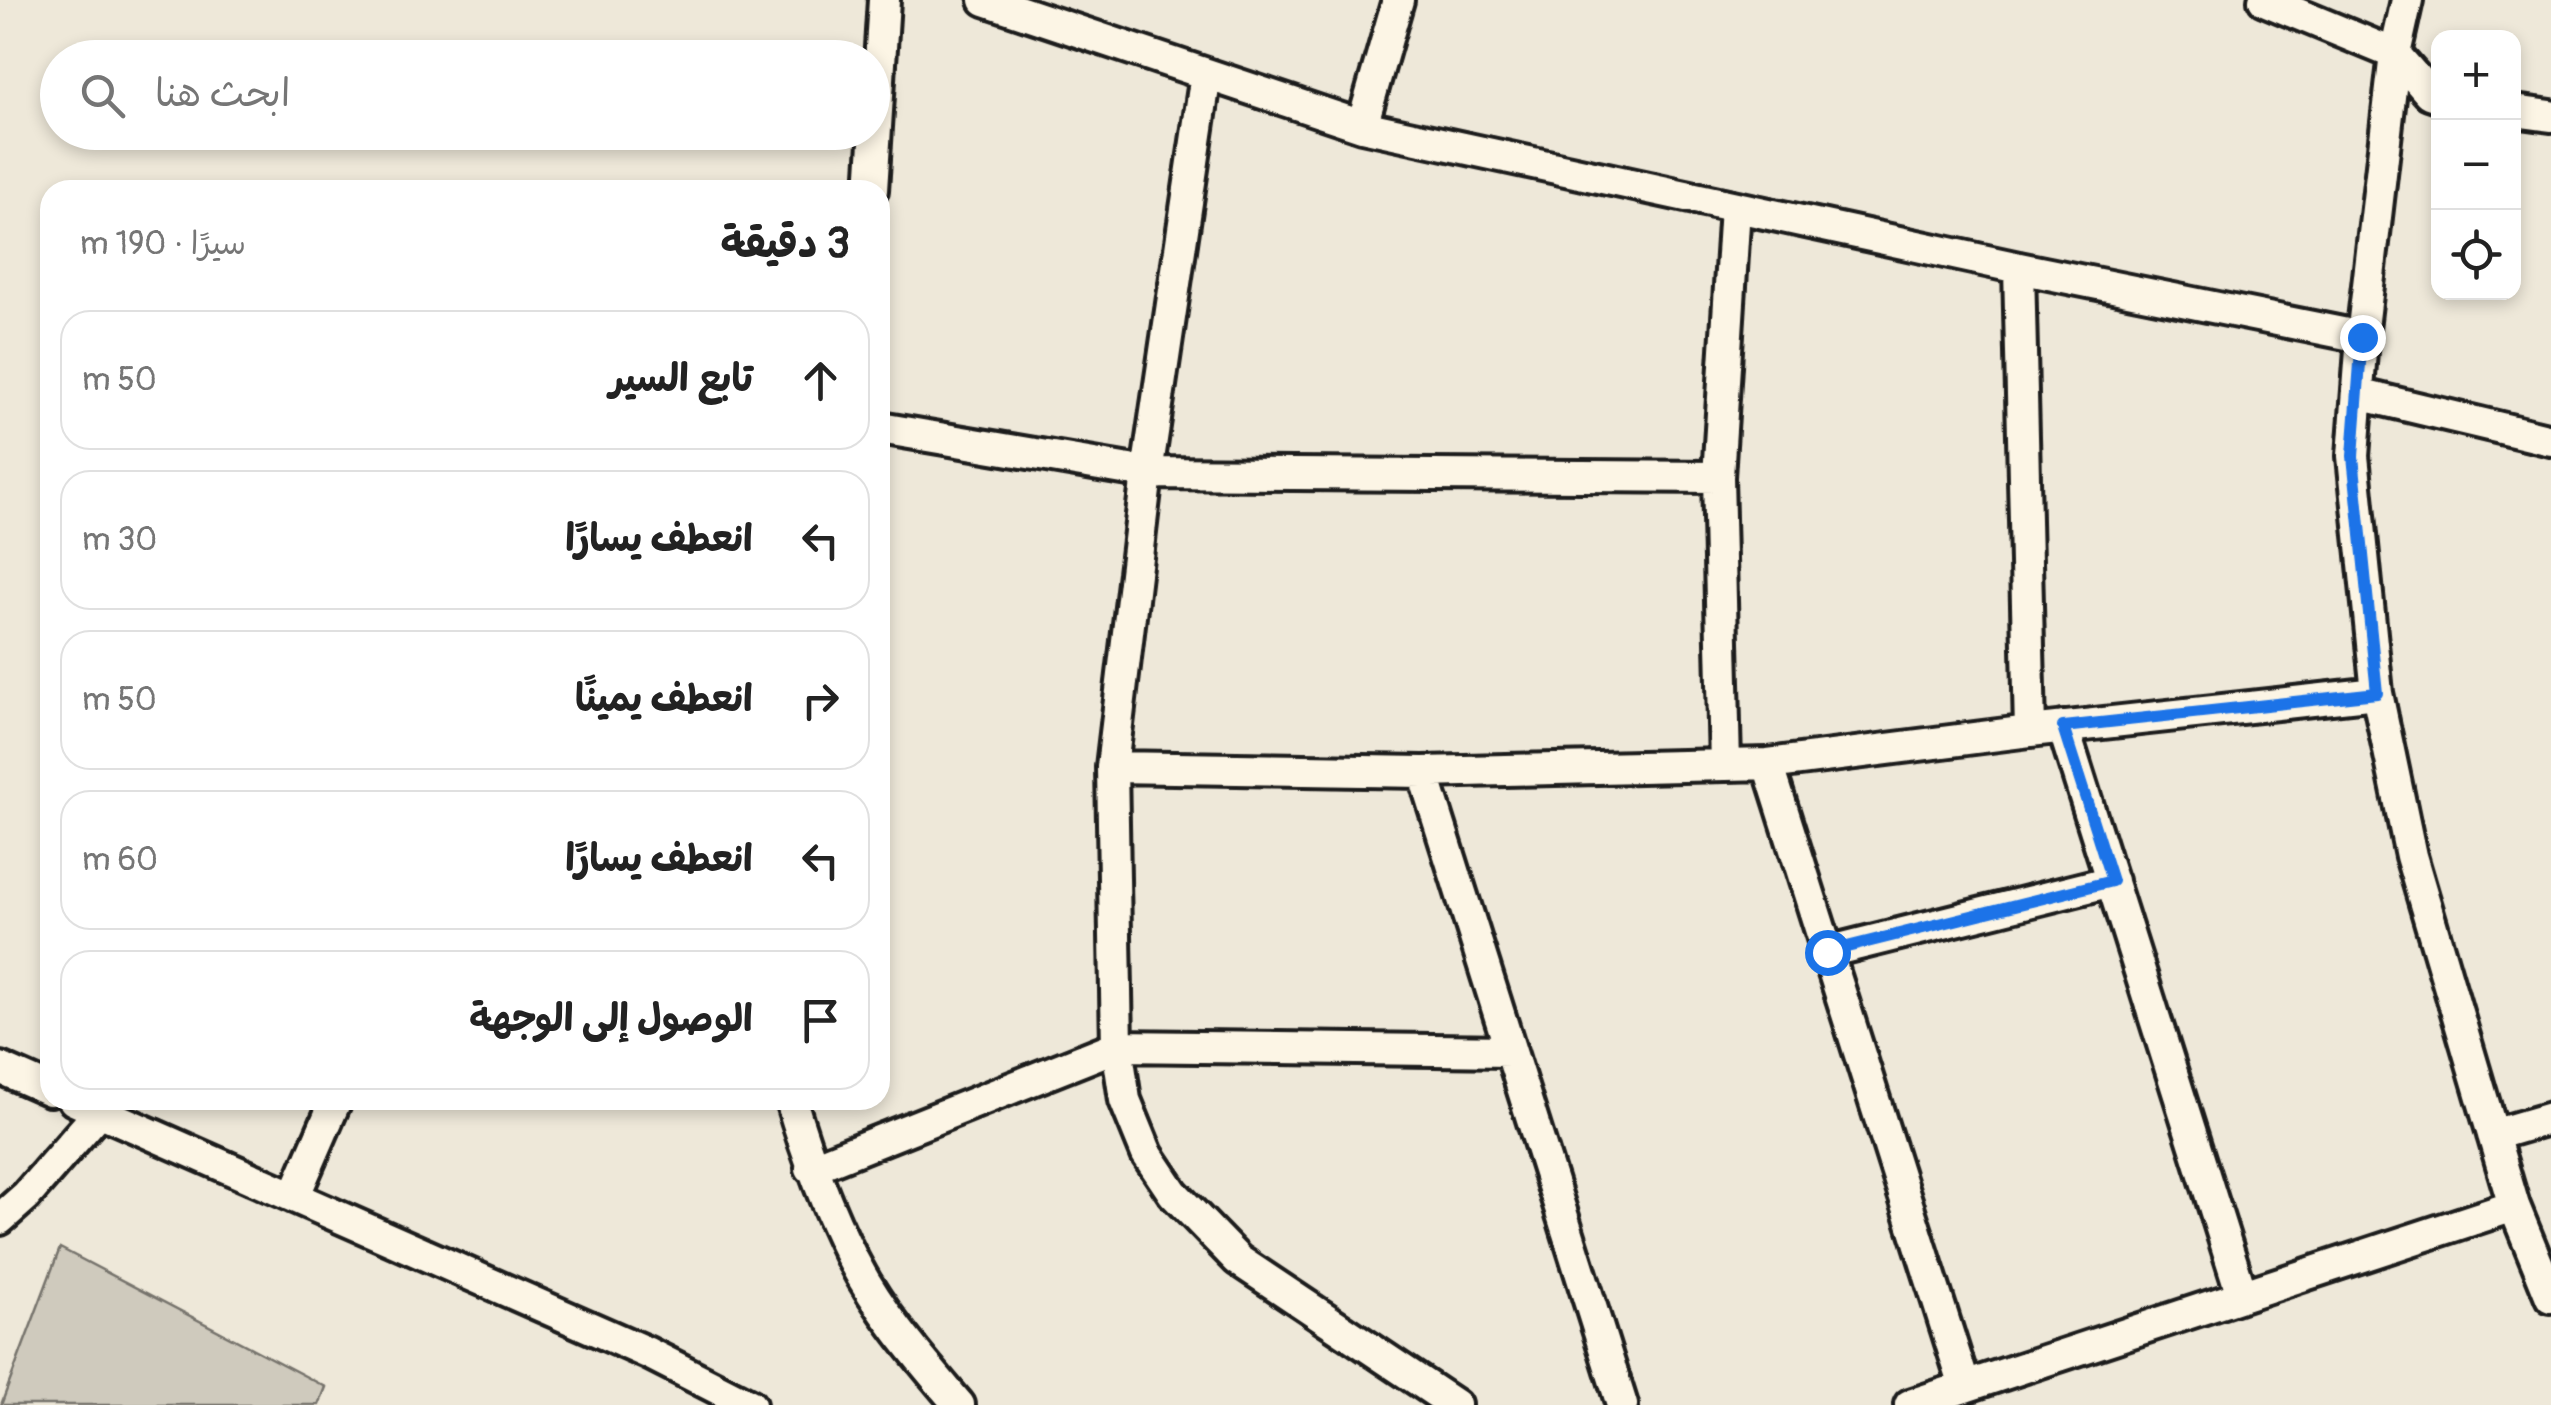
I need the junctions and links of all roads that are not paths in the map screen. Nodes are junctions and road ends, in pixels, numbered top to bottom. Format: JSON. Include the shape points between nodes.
{"nodes":[{"id":1,"x":884,"y":0,"type":"edge"},
{"id":2,"x":985,"y":0,"type":"edge"},
{"id":3,"x":1398,"y":0,"type":"edge"},
{"id":4,"x":2264,"y":0,"type":"edge"},
{"id":5,"x":2407,"y":0,"type":"edge"},
{"id":6,"x":881,"y":40,"type":"edge"},
{"id":7,"x":2396,"y":54,"type":"junction"},
{"id":8,"x":1206,"y":74,"type":"junction"},
{"id":9,"x":2431,"y":94,"type":"edge"},
{"id":10,"x":2521,"y":111,"type":"edge"},
{"id":11,"x":2551,"y":116,"type":"edge"},
{"id":12,"x":1362,"y":126,"type":"junction"},
{"id":13,"x":875,"y":150,"type":"edge"},
{"id":14,"x":873,"y":180,"type":"edge"},
{"id":15,"x":1735,"y":207,"type":"junction"},
{"id":16,"x":2019,"y":268,"type":"junction"},
{"id":17,"x":2362,"y":337,"type":"junction"},
{"id":18,"x":2358,"y":394,"type":"junction"},
{"id":19,"x":890,"y":430,"type":"edge"},
{"id":20,"x":2551,"y":440,"type":"edge"},
{"id":21,"x":1147,"y":472,"type":"junction"},
{"id":22,"x":1718,"y":477,"type":"junction"},
{"id":23,"x":2377,"y":693,"type":"junction"},
{"id":24,"x":2063,"y":727,"type":"junction"},
{"id":25,"x":2030,"y":731,"type":"junction"},
{"id":26,"x":1768,"y":764,"type":"junction"},
{"id":27,"x":1725,"y":765,"type":"junction"},
{"id":28,"x":1112,"y":767,"type":"junction"},
{"id":29,"x":1423,"y":772,"type":"junction"},
{"id":30,"x":2112,"y":881,"type":"junction"},
{"id":31,"x":1827,"y":952,"type":"junction"},
{"id":32,"x":1118,"y":1046,"type":"junction"},
{"id":33,"x":1510,"y":1051,"type":"junction"},
{"id":34,"x":0,"y":1068,"type":"edge"},
{"id":35,"x":40,"y":1086,"type":"edge"},
{"id":36,"x":84,"y":1110,"type":"edge"},
{"id":37,"x":96,"y":1110,"type":"edge"},
{"id":38,"x":332,"y":1110,"type":"edge"},
{"id":39,"x":794,"y":1110,"type":"edge"},
{"id":40,"x":2551,"y":1118,"type":"edge"},
{"id":41,"x":2493,"y":1135,"type":"junction"},
{"id":42,"x":811,"y":1168,"type":"junction"},
{"id":43,"x":294,"y":1197,"type":"junction"},
{"id":44,"x":2514,"y":1206,"type":"junction"},
{"id":45,"x":0,"y":1219,"type":"edge"},
{"id":46,"x":2242,"y":1295,"type":"junction"},
{"id":47,"x":2551,"y":1297,"type":"edge"},
{"id":48,"x":1965,"y":1386,"type":"junction"},
{"id":49,"x":750,"y":1405,"type":"edge"},
{"id":50,"x":960,"y":1405,"type":"edge"},
{"id":51,"x":1455,"y":1405,"type":"edge"},
{"id":52,"x":1622,"y":1405,"type":"edge"},
{"id":53,"x":1910,"y":1405,"type":"edge"}],
"edges":[{"from":1,"to":6,"type":"street"},
{"from":2,"to":8,"type":"street"},
{"from":3,"to":12,"type":"street"},
{"from":4,"to":7,"type":"street"},
{"from":5,"to":7,"type":"street"},
{"from":7,"to":9,"type":"street"},
{"from":7,"to":17,"type":"street"},
{"from":8,"to":12,"type":"street"},
{"from":8,"to":21,"type":"street"},
{"from":10,"to":11,"type":"street"},
{"from":12,"to":15,"type":"street"},
{"from":13,"to":14,"type":"street"},
{"from":15,"to":16,"type":"street"},
{"from":15,"to":22,"type":"street"},
{"from":16,"to":17,"type":"street"},
{"from":16,"to":25,"type":"street"},
{"from":17,"to":18,"type":"street"},
{"from":18,"to":20,"type":"street"},
{"from":18,"to":23,"type":"street","via":[[2353,456]]},
{"from":19,"to":21,"type":"street"},
{"from":21,"to":22,"type":"street"},
{"from":21,"to":28,"type":"street"},
{"from":22,"to":27,"type":"street"},
{"from":23,"to":24,"type":"street"},
{"from":23,"to":41,"type":"street","via":[[2411,856]]},
{"from":24,"to":25,"type":"street"},
{"from":24,"to":30,"type":"street"},
{"from":25,"to":26,"type":"street"},
{"from":26,"to":27,"type":"street"},
{"from":26,"to":31,"type":"street"},
{"from":27,"to":29,"type":"street"},
{"from":28,"to":29,"type":"street"},
{"from":28,"to":32,"type":"street"},
{"from":29,"to":33,"type":"street"},
{"from":30,"to":31,"type":"street"},
{"from":30,"to":46,"type":"street"},
{"from":31,"to":48,"type":"street"},
{"from":32,"to":33,"type":"street"},
{"from":32,"to":42,"type":"street"},
{"from":32,"to":51,"type":"street","via":[[1125,1100],[1172,1193],[1238,1260]]},
{"from":33,"to":52,"type":"street"},
{"from":34,"to":35,"type":"street"},
{"from":36,"to":45,"type":"street","via":[[26,1196]]},
{"from":37,"to":43,"type":"street"},
{"from":38,"to":43,"type":"street"},
{"from":39,"to":42,"type":"street"},
{"from":40,"to":41,"type":"street"},
{"from":41,"to":44,"type":"street"},
{"from":42,"to":50,"type":"street","via":[[854,1263],[910,1348]]},
{"from":43,"to":49,"type":"street"},
{"from":44,"to":46,"type":"street"},
{"from":44,"to":47,"type":"street"},
{"from":46,"to":48,"type":"street"},
{"from":48,"to":53,"type":"street"}]}
